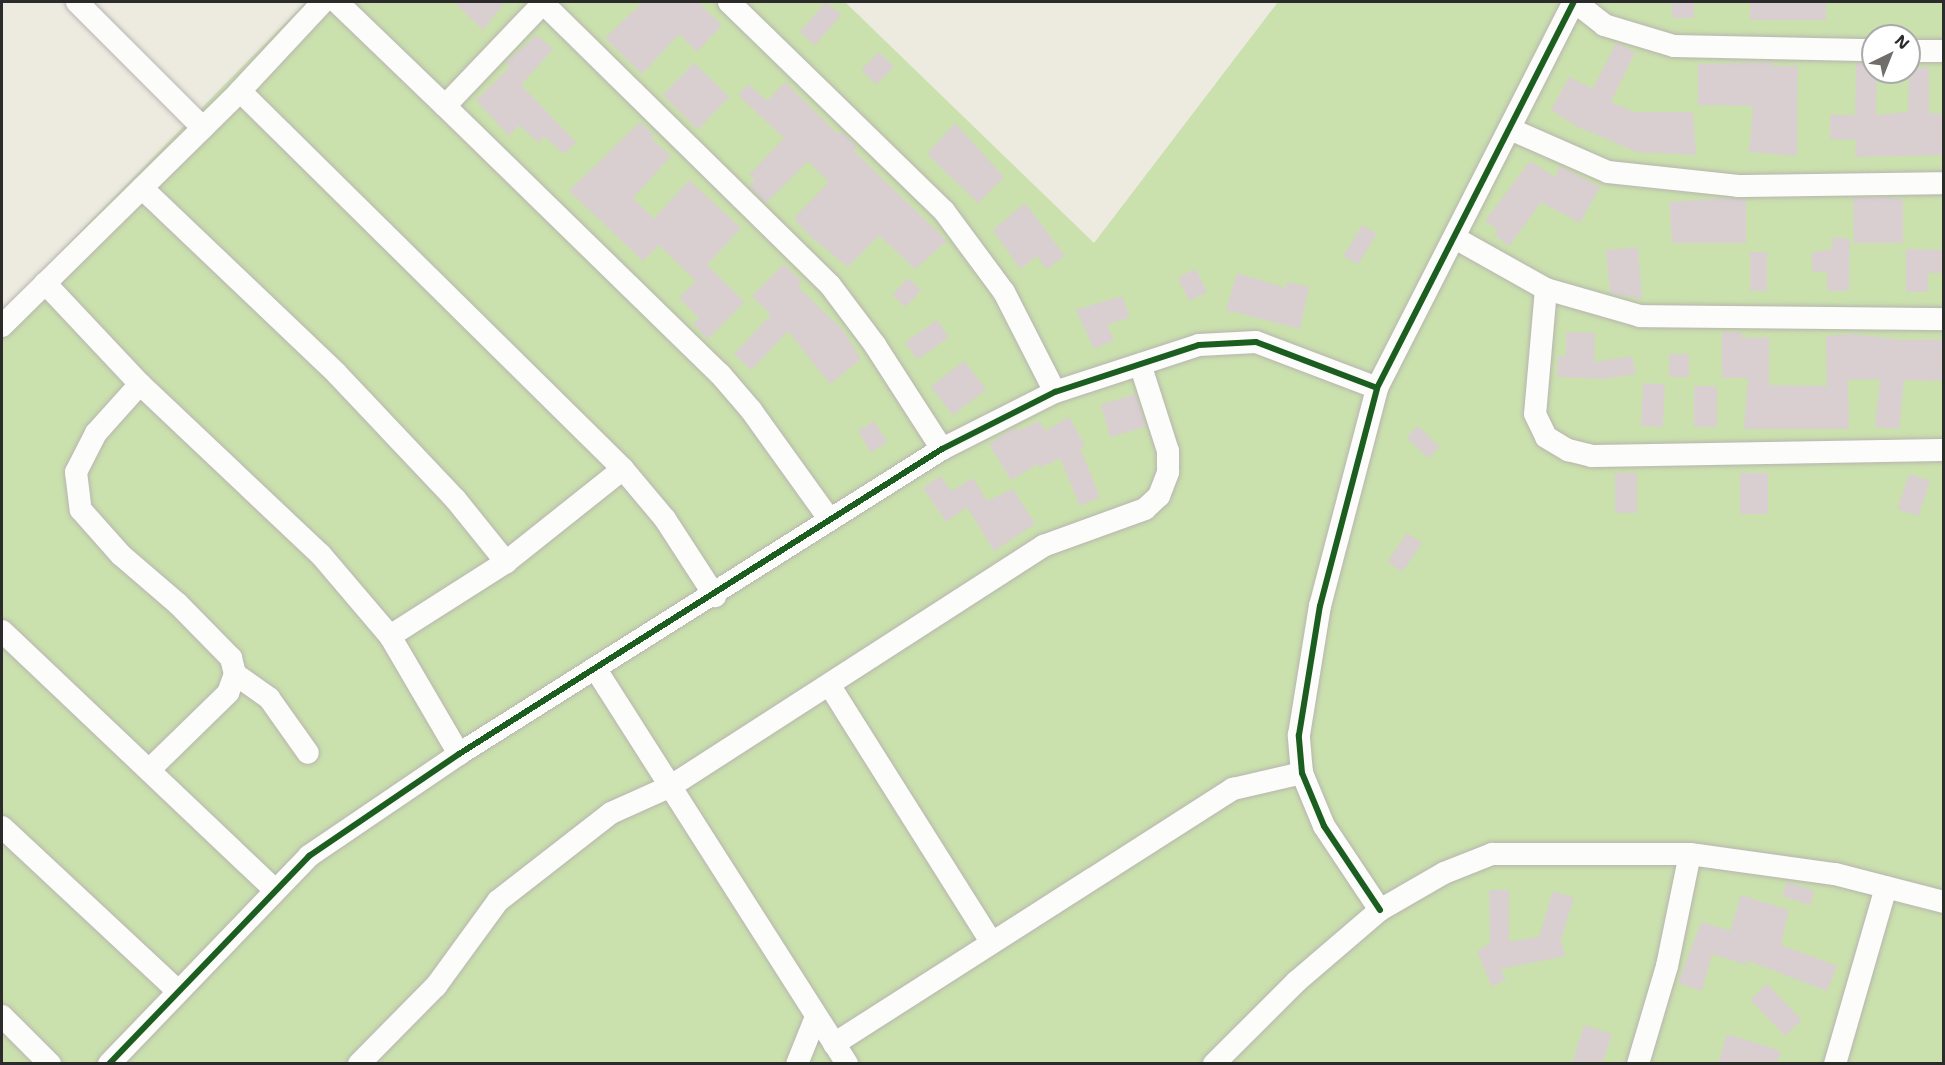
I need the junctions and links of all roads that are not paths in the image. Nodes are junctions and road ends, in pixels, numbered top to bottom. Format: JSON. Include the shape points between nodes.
{"nodes":[{"id":1,"x":77,"y":2,"type":"edge"},
{"id":2,"x":323,"y":2,"type":"edge"},
{"id":3,"x":337,"y":2,"type":"edge"},
{"id":4,"x":543,"y":2,"type":"edge"},
{"id":5,"x":729,"y":2,"type":"edge"},
{"id":6,"x":1574,"y":2,"type":"edge"},
{"id":7,"x":1861,"y":50,"type":"edge"},
{"id":8,"x":1921,"y":51,"type":"edge"},
{"id":9,"x":1944,"y":51,"type":"edge"},
{"id":10,"x":240,"y":91,"type":"junction"},
{"id":11,"x":445,"y":106,"type":"junction"},
{"id":12,"x":203,"y":128,"type":"junction"},
{"id":13,"x":1510,"y":129,"type":"junction"},
{"id":14,"x":1944,"y":183,"type":"edge"},
{"id":15,"x":142,"y":188,"type":"junction"},
{"id":16,"x":1455,"y":238,"type":"junction"},
{"id":17,"x":45,"y":283,"type":"junction"},
{"id":18,"x":1546,"y":290,"type":"junction"},
{"id":19,"x":1944,"y":319,"type":"edge"},
{"id":20,"x":2,"y":326,"type":"edge"},
{"id":21,"x":1140,"y":364,"type":"junction"},
{"id":22,"x":140,"y":384,"type":"junction"},
{"id":23,"x":1377,"y":388,"type":"junction"},
{"id":24,"x":1055,"y":392,"type":"junction"},
{"id":25,"x":942,"y":449,"type":"junction"},
{"id":26,"x":1944,"y":450,"type":"edge"},
{"id":27,"x":623,"y":469,"type":"junction"},
{"id":28,"x":830,"y":520,"type":"junction"},
{"id":29,"x":506,"y":562,"type":"junction"},
{"id":30,"x":715,"y":596,"type":"junction"},
{"id":31,"x":2,"y":631,"type":"edge"},
{"id":32,"x":390,"y":636,"type":"junction"},
{"id":33,"x":595,"y":668,"type":"junction"},
{"id":34,"x":235,"y":674,"type":"junction"},
{"id":35,"x":830,"y":686,"type":"junction"},
{"id":36,"x":308,"y":753,"type":"dead end"},
{"id":37,"x":459,"y":754,"type":"junction"},
{"id":38,"x":150,"y":769,"type":"junction"},
{"id":39,"x":1302,"y":773,"type":"junction"},
{"id":40,"x":671,"y":786,"type":"junction"},
{"id":41,"x":2,"y":827,"type":"edge"},
{"id":42,"x":1690,"y":854,"type":"junction"},
{"id":43,"x":1886,"y":887,"type":"junction"},
{"id":44,"x":274,"y":889,"type":"junction"},
{"id":45,"x":1944,"y":902,"type":"edge"},
{"id":46,"x":1380,"y":910,"type":"junction"},
{"id":47,"x":991,"y":942,"type":"junction"},
{"id":48,"x":178,"y":991,"type":"junction"},
{"id":49,"x":2,"y":1017,"type":"edge"},
{"id":50,"x":816,"y":1017,"type":"junction"},
{"id":51,"x":834,"y":1044,"type":"junction"},
{"id":52,"x":50,"y":1064,"type":"edge"},
{"id":53,"x":109,"y":1064,"type":"edge"},
{"id":54,"x":359,"y":1064,"type":"edge"},
{"id":55,"x":796,"y":1064,"type":"edge"},
{"id":56,"x":847,"y":1064,"type":"edge"},
{"id":57,"x":1214,"y":1064,"type":"edge"},
{"id":58,"x":1638,"y":1064,"type":"edge"},
{"id":59,"x":1835,"y":1064,"type":"edge"}],
"edges":[{"from":1,"to":12,"type":"street"},
{"from":2,"to":10,"type":"street"},
{"from":3,"to":11,"type":"street"},
{"from":4,"to":11,"type":"street"},
{"from":4,"to":25,"type":"street","via":[[830,285],[875,345]]},
{"from":5,"to":24,"type":"street","via":[[944,211],[1004,292]]},
{"from":6,"to":7,"type":"street","via":[[1604,25],[1674,46]]},
{"from":6,"to":13,"type":"street"},
{"from":8,"to":9,"type":"street"},
{"from":10,"to":12,"type":"street"},
{"from":10,"to":27,"type":"street"},
{"from":11,"to":28,"type":"street","via":[[720,374],[751,410]]},
{"from":12,"to":15,"type":"street"},
{"from":13,"to":14,"type":"street","via":[[1608,172],[1738,186]]},
{"from":13,"to":16,"type":"street"},
{"from":15,"to":17,"type":"street"},
{"from":15,"to":29,"type":"street","via":[[337,374],[456,500]]},
{"from":16,"to":18,"type":"street"},
{"from":16,"to":23,"type":"street"},
{"from":17,"to":20,"type":"street"},
{"from":17,"to":22,"type":"street"},
{"from":18,"to":19,"type":"street","via":[[1640,316]]},
{"from":18,"to":26,"type":"street","via":[[1535,414],[1546,437],[1568,450],[1593,456]]},
{"from":21,"to":23,"type":"street","via":[[1198,345],[1256,342]]},
{"from":21,"to":24,"type":"street"},
{"from":21,"to":35,"type":"street","via":[[1168,451],[1168,472],[1159,496],[1145,510],[1043,546]]},
{"from":22,"to":32,"type":"street","via":[[321,555]]},
{"from":22,"to":34,"type":"street","via":[[96,433],[76,472],[81,510],[121,555],[178,604],[231,658]]},
{"from":23,"to":39,"type":"street","via":[[1320,606],[1299,735]]},
{"from":24,"to":25,"type":"street"},
{"from":25,"to":28,"type":"street"},
{"from":27,"to":29,"type":"street"},
{"from":27,"to":30,"type":"street","via":[[665,519]]},
{"from":28,"to":30,"type":"street"},
{"from":29,"to":32,"type":"street"},
{"from":30,"to":33,"type":"street"},
{"from":31,"to":38,"type":"street"},
{"from":32,"to":37,"type":"street"},
{"from":33,"to":37,"type":"street"},
{"from":33,"to":40,"type":"street"},
{"from":34,"to":36,"type":"street","via":[[269,698]]},
{"from":34,"to":38,"type":"street","via":[[228,693]]},
{"from":35,"to":40,"type":"street"},
{"from":35,"to":47,"type":"street"},
{"from":37,"to":44,"type":"street","via":[[309,856]]},
{"from":38,"to":44,"type":"street"},
{"from":39,"to":46,"type":"street","via":[[1324,826]]},
{"from":39,"to":47,"type":"street","via":[[1233,789]]},
{"from":40,"to":50,"type":"street"},
{"from":40,"to":54,"type":"street","via":[[612,813],[498,901],[436,986]]},
{"from":41,"to":48,"type":"street"},
{"from":42,"to":43,"type":"street","via":[[1835,874]]},
{"from":42,"to":46,"type":"street","via":[[1492,854],[1444,873]]},
{"from":42,"to":58,"type":"street","via":[[1667,966]]},
{"from":43,"to":45,"type":"street"},
{"from":43,"to":59,"type":"street"},
{"from":44,"to":48,"type":"street"},
{"from":46,"to":57,"type":"street","via":[[1296,981]]},
{"from":47,"to":51,"type":"street"},
{"from":48,"to":53,"type":"street"},
{"from":49,"to":52,"type":"street"},
{"from":50,"to":51,"type":"street"},
{"from":50,"to":55,"type":"street"},
{"from":51,"to":56,"type":"street"}]}
